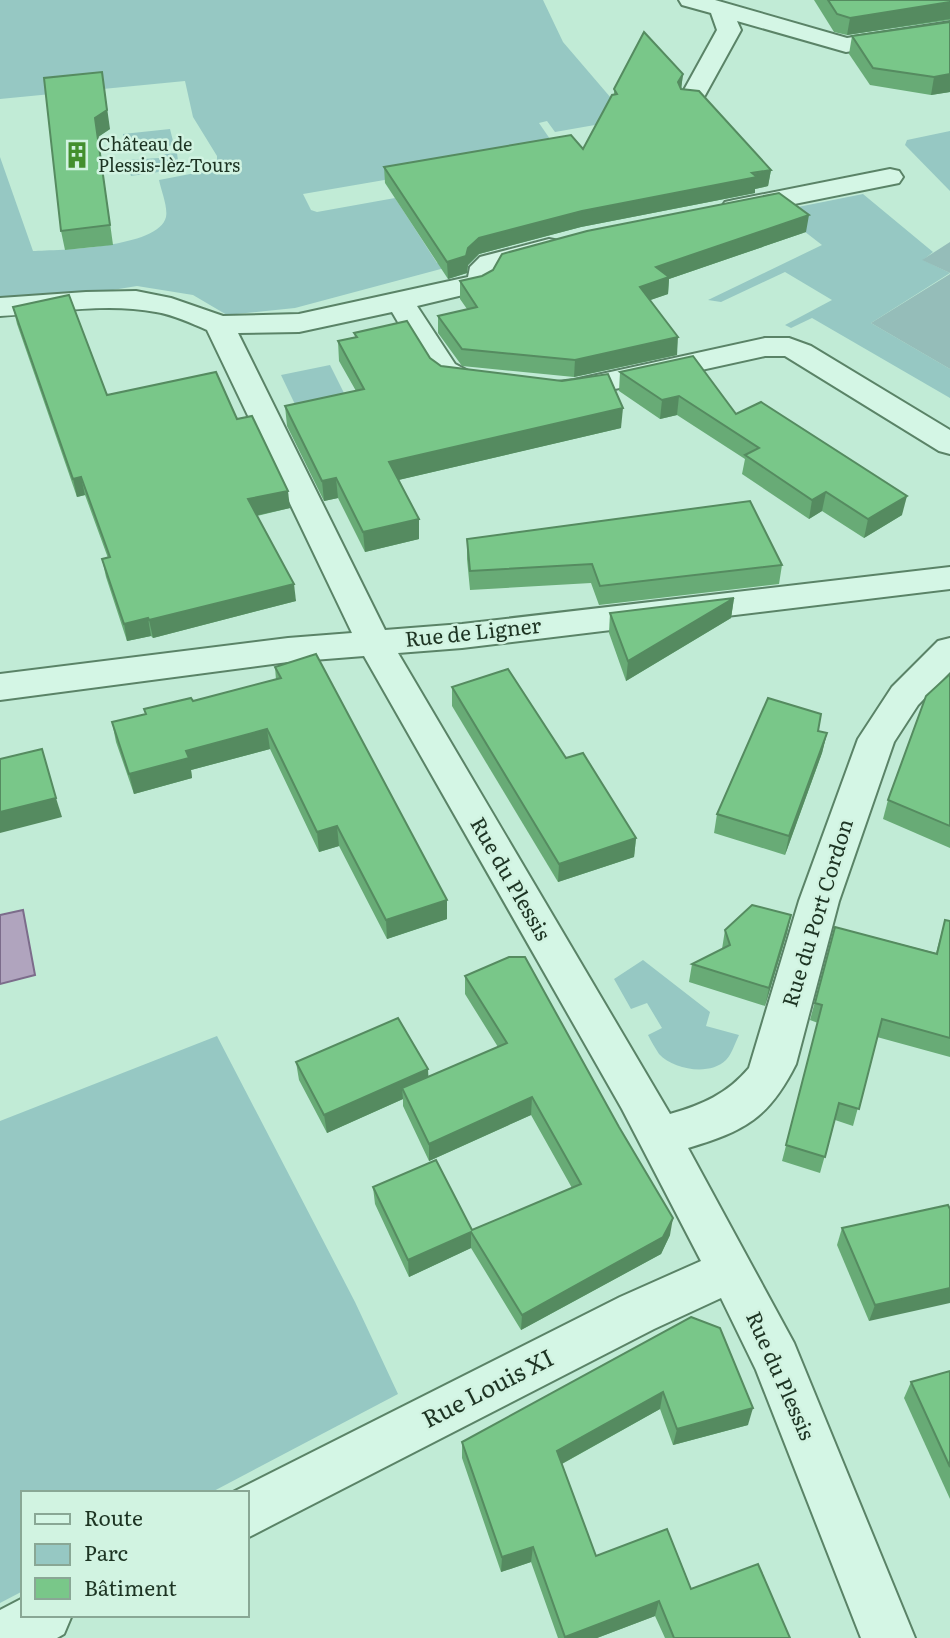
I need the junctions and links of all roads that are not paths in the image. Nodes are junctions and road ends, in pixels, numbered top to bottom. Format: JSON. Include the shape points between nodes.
{"nodes":[{"id":1,"x":690,"y":0,"type":"edge"},
{"id":2,"x":722,"y":11,"type":"junction"},
{"id":3,"x":950,"y":29,"type":"edge"},
{"id":4,"x":691,"y":99,"type":"edge"},
{"id":5,"x":890,"y":177,"type":"dead end"},
{"id":6,"x":703,"y":214,"type":"edge"},
{"id":7,"x":569,"y":242,"type":"edge"},
{"id":8,"x":400,"y":302,"type":"junction"},
{"id":9,"x":0,"y":307,"type":"edge"},
{"id":10,"x":219,"y":325,"type":"junction"},
{"id":11,"x":950,"y":444,"type":"edge"},
{"id":12,"x":949,"y":581,"type":"edge"},
{"id":13,"x":373,"y":643,"type":"junction"},
{"id":14,"x":950,"y":650,"type":"edge"},
{"id":15,"x":0,"y":687,"type":"edge"},
{"id":16,"x":659,"y":1137,"type":"junction"},
{"id":17,"x":731,"y":1270,"type":"junction"},
{"id":18,"x":248,"y":1511,"type":"edge"},
{"id":19,"x":42,"y":1617,"type":"edge"},
{"id":20,"x":3,"y":1638,"type":"edge"},
{"id":21,"x":888,"y":1638,"type":"edge"}],
"edges":[{"from":1,"to":2,"type":"street"},
{"from":2,"to":3,"type":"street","via":[[846,45]]},
{"from":2,"to":4,"type":"street","via":[[729,30]]},
{"from":5,"to":6,"type":"street"},
{"from":7,"to":8,"type":"street","via":[[490,263],[478,283]]},
{"from":8,"to":10,"type":"street","via":[[299,323]]},
{"from":8,"to":11,"type":"street","via":[[444,370],[463,380],[574,388],[765,347],[789,347]]},
{"from":9,"to":10,"type":"street","via":[[128,298],[176,306]]},
{"from":10,"to":13,"type":"street","name":"Rue du Plessis"},
{"from":12,"to":13,"type":"street","name":"Rue de Ligner"},
{"from":13,"to":15,"type":"street","name":"Rue de Ligner"},
{"from":13,"to":16,"type":"street","name":"Rue du Plessis"},
{"from":14,"to":16,"type":"street","name":"Rue du Port Cordon","via":[[905,696],[876,739],[819,901],[765,1082],[730,1113]]},
{"from":16,"to":17,"type":"street","name":"Rue du Plessis"},
{"from":17,"to":18,"type":"street","name":"Rue Louis XI","via":[[625,1319]]},
{"from":17,"to":21,"type":"street","name":"Rue du Plessis","via":[[777,1360]]},
{"from":19,"to":20,"type":"street"}]}
